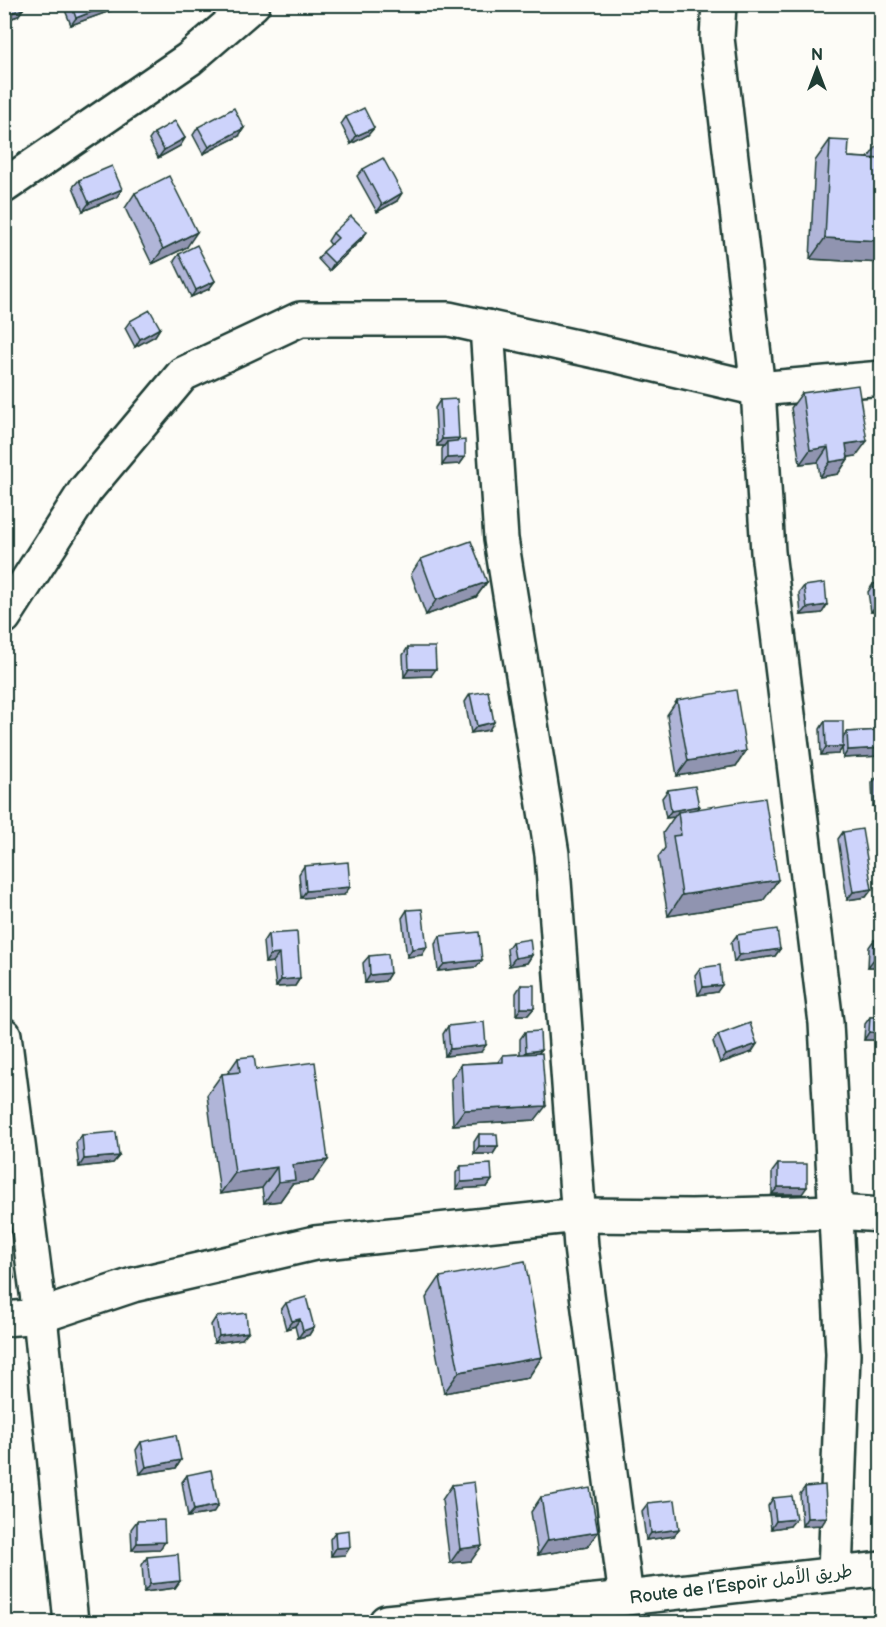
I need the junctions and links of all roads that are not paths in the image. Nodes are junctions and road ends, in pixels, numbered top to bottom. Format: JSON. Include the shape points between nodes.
{"nodes":[{"id":1,"x":253,"y":4,"type":"edge"},
{"id":2,"x":719,"y":4,"type":"edge"},
{"id":3,"x":4,"y":186,"type":"edge"},
{"id":4,"x":487,"y":327,"type":"junction"},
{"id":5,"x":882,"y":378,"type":"edge"},
{"id":6,"x":758,"y":389,"type":"junction"},
{"id":7,"x":4,"y":617,"type":"edge"},
{"id":8,"x":4,"y":1035,"type":"edge"},
{"id":9,"x":836,"y":1212,"type":"junction"},
{"id":10,"x":579,"y":1215,"type":"junction"},
{"id":11,"x":882,"y":1215,"type":"edge"},
{"id":12,"x":40,"y":1316,"type":"junction"},
{"id":13,"x":4,"y":1319,"type":"edge"},
{"id":14,"x":882,"y":1569,"type":"edge"},
{"id":15,"x":835,"y":1574,"type":"junction"},
{"id":16,"x":627,"y":1598,"type":"junction"},
{"id":17,"x":71,"y":1623,"type":"edge"},
{"id":18,"x":386,"y":1623,"type":"edge"}],
"edges":[{"from":1,"to":3,"type":"main road","via":[[189,58]]},
{"from":2,"to":6,"type":"main road","via":[[717,38]]},
{"from":4,"to":6,"type":"main road"},
{"from":4,"to":7,"type":"main road","via":[[449,319],[300,319],[183,374],[85,491]]},
{"from":4,"to":10,"type":"main road","via":[[501,539],[552,854]]},
{"from":5,"to":6,"type":"main road"},
{"from":6,"to":9,"type":"main road","via":[[768,552],[826,1023]]},
{"from":8,"to":12,"type":"main road"},
{"from":9,"to":10,"type":"main road"},
{"from":9,"to":11,"type":"main road"},
{"from":9,"to":15,"type":"main road","via":[[843,1354]]},
{"from":10,"to":12,"type":"main road","via":[[315,1243],[133,1285]]},
{"from":10,"to":16,"type":"main road"},
{"from":12,"to":13,"type":"main road"},
{"from":12,"to":17,"type":"main road"},
{"from":14,"to":15,"type":"main road","name":"Route de l’Espoir طريق الأمل"},
{"from":15,"to":16,"type":"main road","name":"Route de l’Espoir طريق الأمل"},
{"from":16,"to":18,"type":"main road","name":"Route de l’Espoir طريق الأمل"}]}
